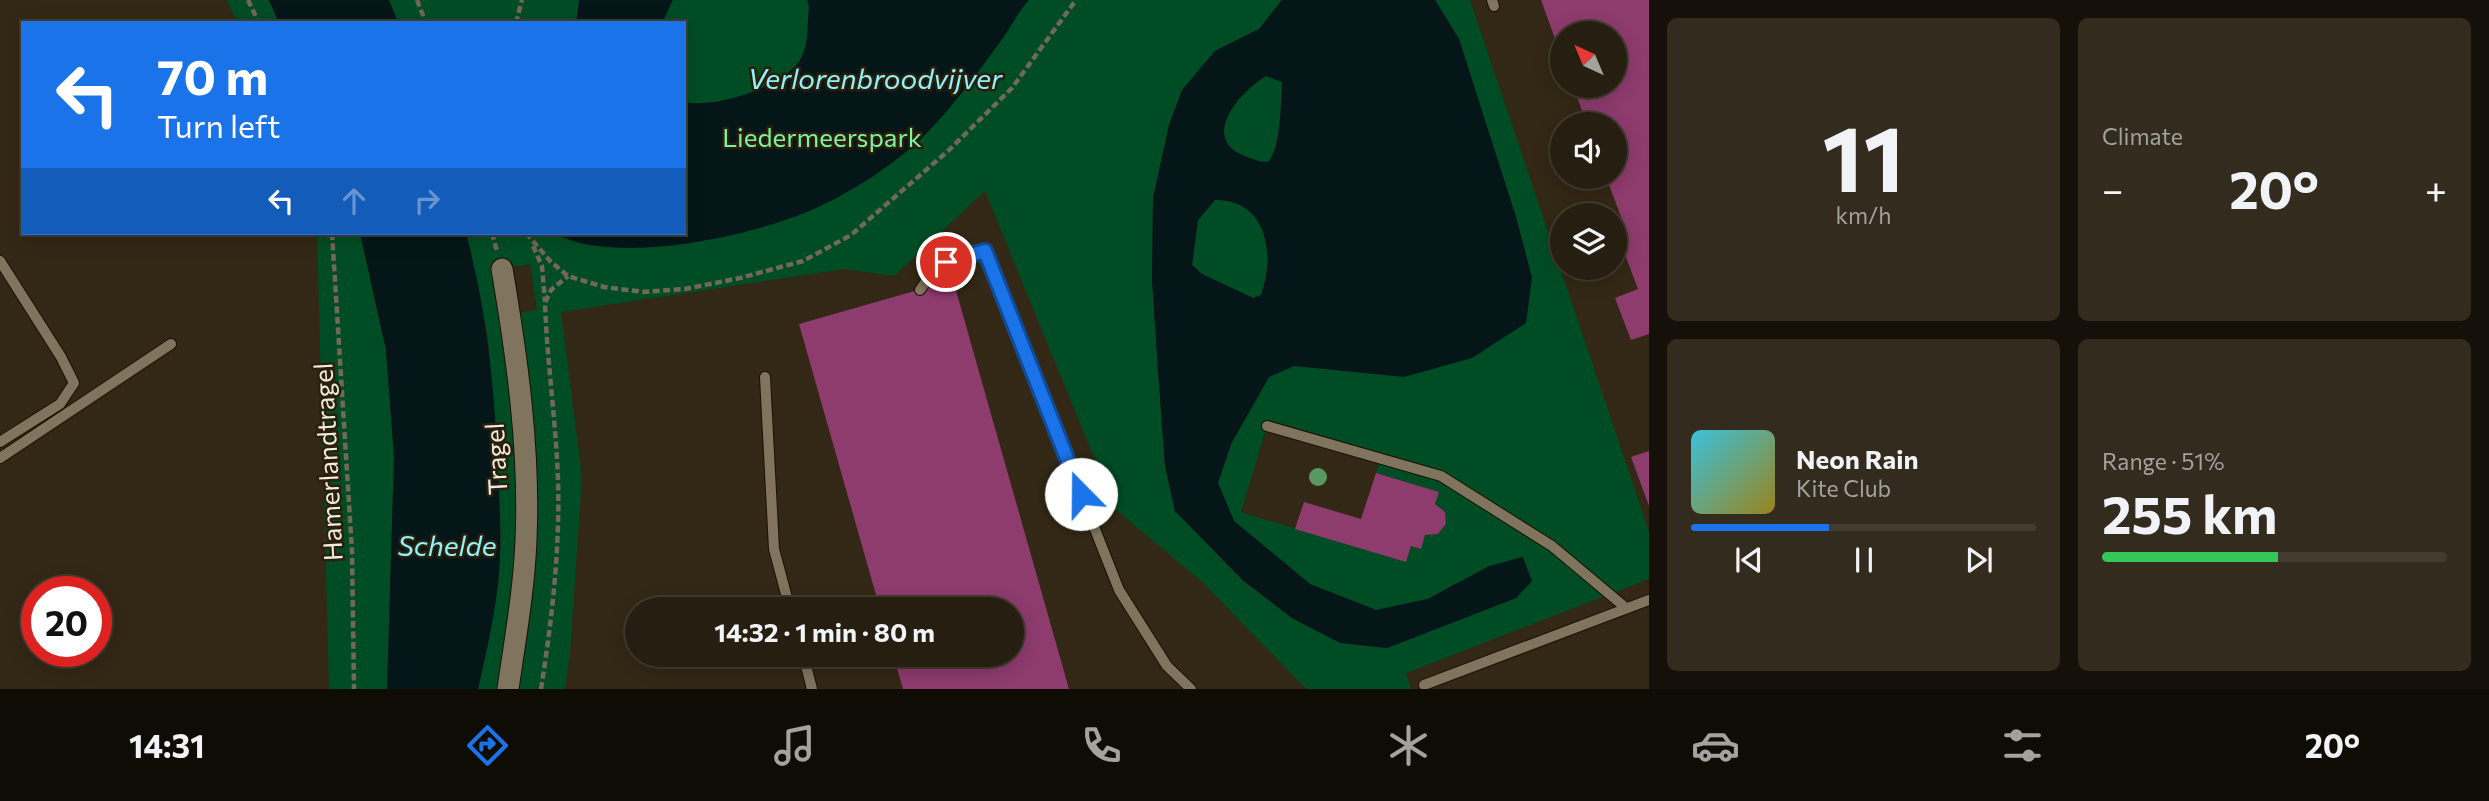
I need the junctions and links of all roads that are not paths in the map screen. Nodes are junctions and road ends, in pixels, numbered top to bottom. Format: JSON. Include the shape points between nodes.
{"nodes":[{"id":1,"x":0,"y":261,"type":"edge"},
{"id":2,"x":502,"y":269,"type":"dead end"},
{"id":3,"x":920,"y":290,"type":"dead end"},
{"id":4,"x":172,"y":344,"type":"dead end"},
{"id":5,"x":765,"y":377,"type":"dead end"},
{"id":6,"x":1267,"y":426,"type":"dead end"},
{"id":7,"x":0,"y":442,"type":"edge"},
{"id":8,"x":0,"y":458,"type":"edge"},
{"id":9,"x":787,"y":597,"type":"edge"},
{"id":10,"x":1649,"y":600,"type":"edge"},
{"id":11,"x":1626,"y":608,"type":"junction"},
{"id":12,"x":806,"y":667,"type":"edge"},
{"id":13,"x":1424,"y":685,"type":"dead end"},
{"id":14,"x":508,"y":689,"type":"edge"},
{"id":15,"x":812,"y":689,"type":"edge"},
{"id":16,"x":1191,"y":689,"type":"edge"}],
"edges":[{"from":1,"to":7,"type":"lane","via":[[74,383],[60,404]]},
{"from":2,"to":14,"type":"street","name":"Tragel","via":[[519,391],[527,537]]},
{"from":3,"to":16,"type":"lane","via":[[929,275],[946,262],[985,251],[1119,590],[1167,666]]},
{"from":4,"to":8,"type":"lane"},
{"from":5,"to":9,"type":"lane","via":[[774,549]]},
{"from":6,"to":11,"type":"lane","via":[[1441,476],[1552,546]]},
{"from":10,"to":11,"type":"lane"},
{"from":11,"to":13,"type":"lane"},
{"from":12,"to":15,"type":"lane"}]}
